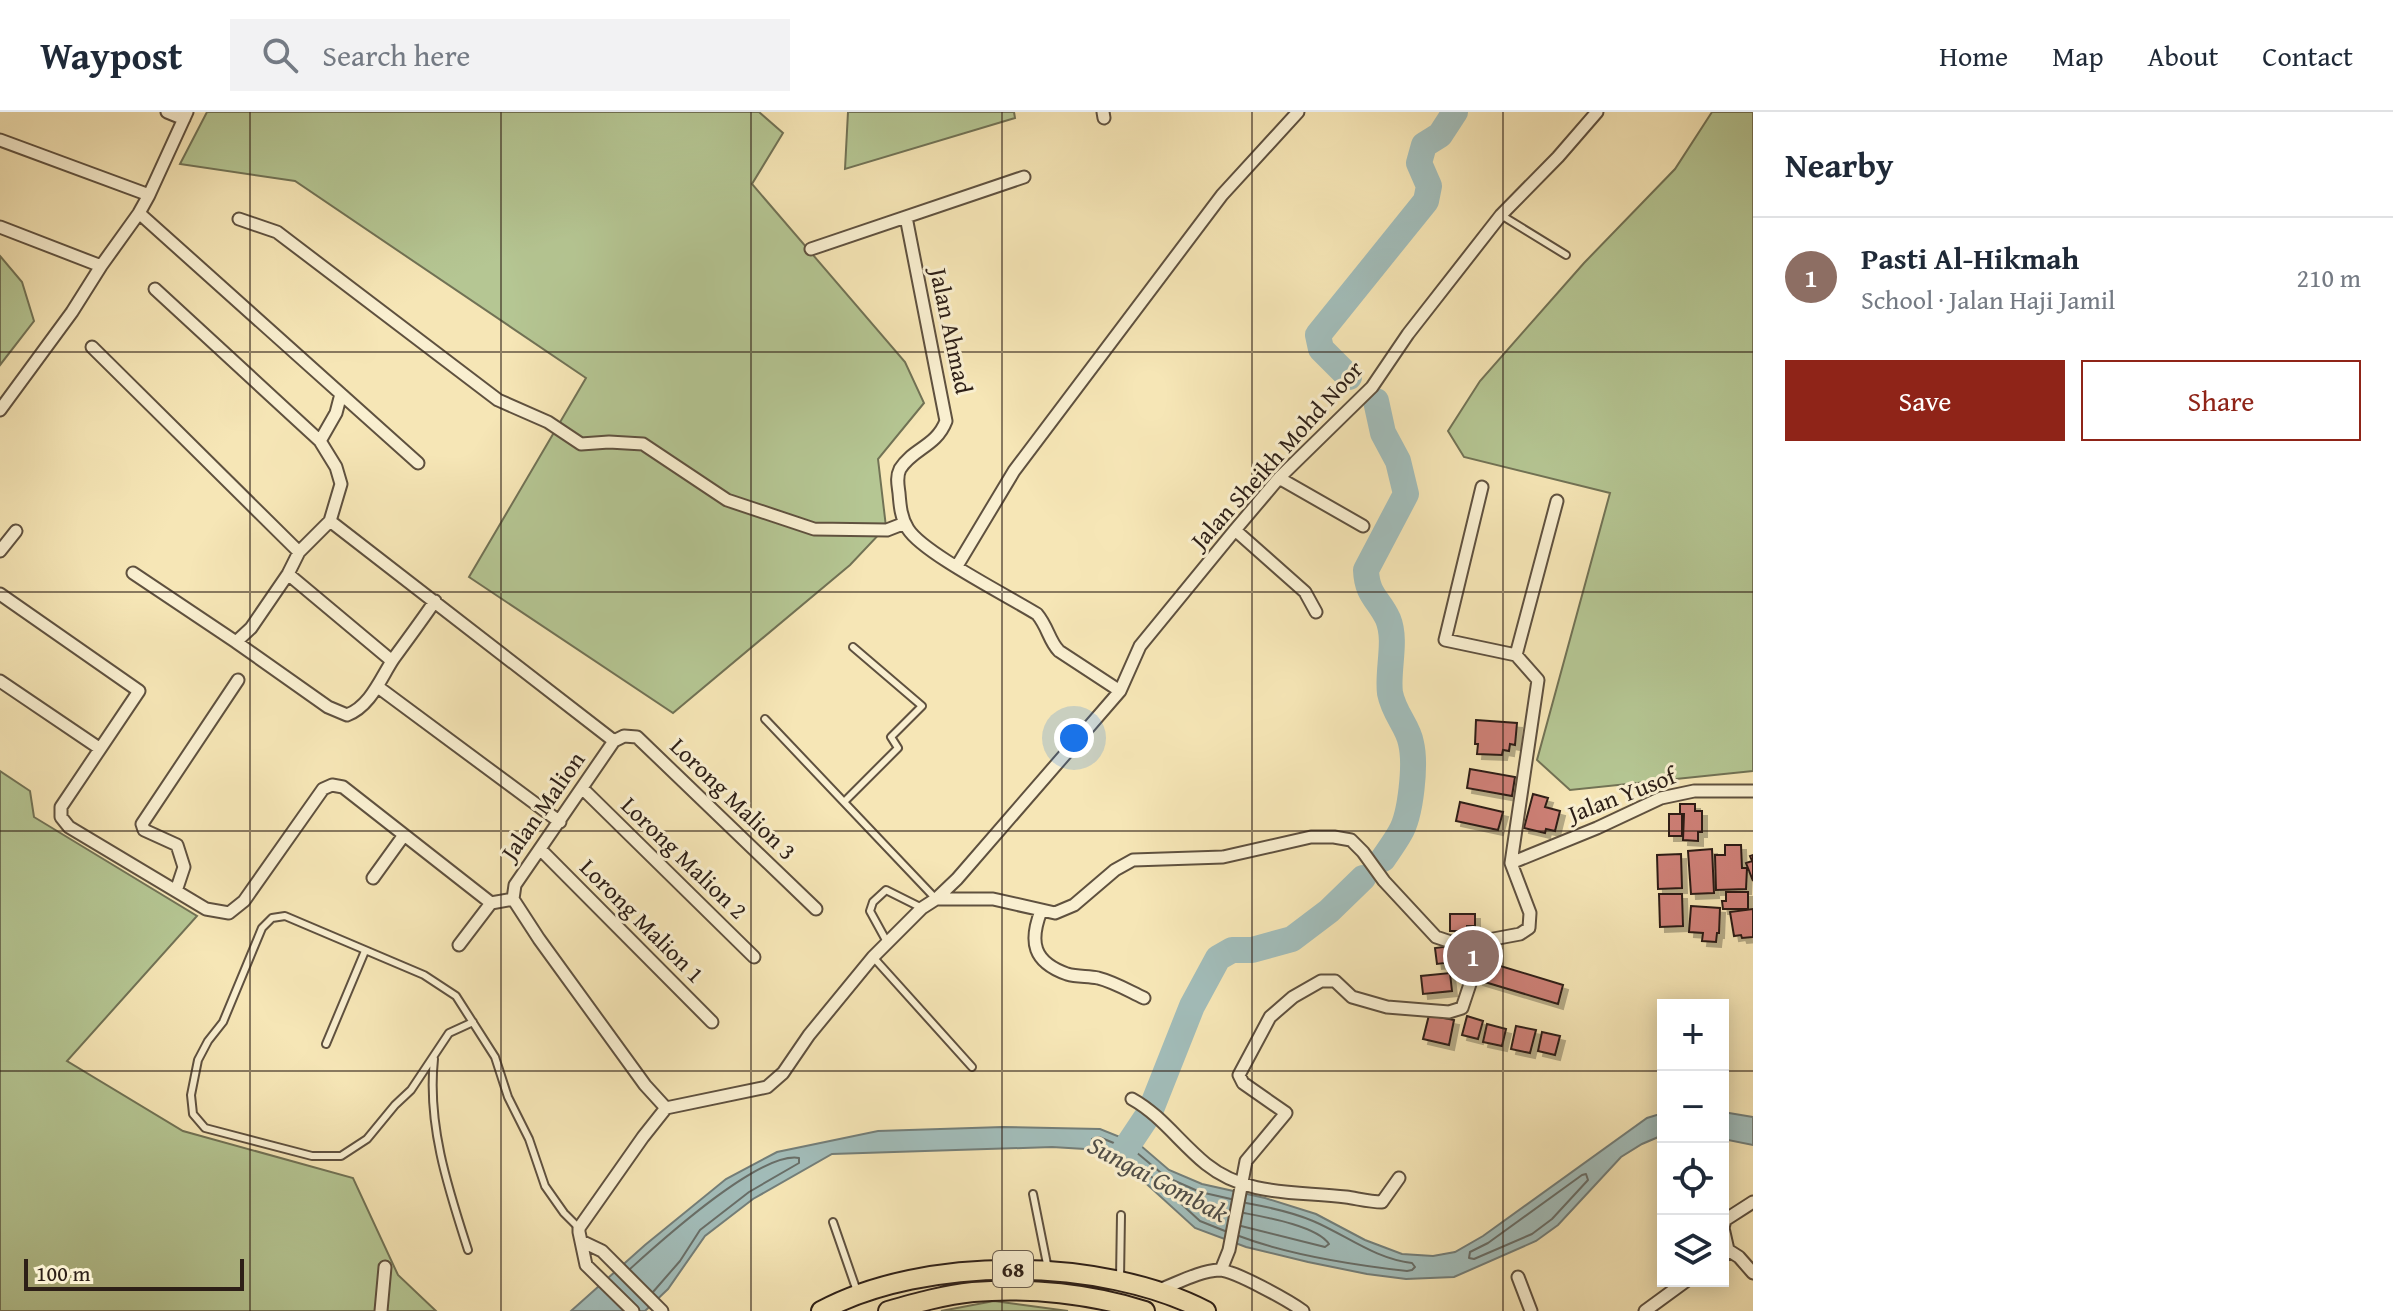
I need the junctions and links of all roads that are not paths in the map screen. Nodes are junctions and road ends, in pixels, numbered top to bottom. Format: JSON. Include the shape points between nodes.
{"nodes":[{"id":1,"x":167,"y":112,"type":"edge"},
{"id":2,"x":1298,"y":112,"type":"edge"},
{"id":3,"x":1597,"y":112,"type":"edge"},
{"id":4,"x":186,"y":115,"type":"edge"},
{"id":5,"x":0,"y":140,"type":"edge"},
{"id":6,"x":1024,"y":177,"type":"dead end"},
{"id":7,"x":149,"y":195,"type":"junction"},
{"id":8,"x":139,"y":213,"type":"junction"},
{"id":9,"x":1501,"y":215,"type":"junction"},
{"id":10,"x":906,"y":217,"type":"junction"},
{"id":11,"x":239,"y":219,"type":"dead end"},
{"id":12,"x":0,"y":227,"type":"edge"},
{"id":13,"x":811,"y":249,"type":"dead end"},
{"id":14,"x":1566,"y":255,"type":"dead end"},
{"id":15,"x":101,"y":266,"type":"junction"},
{"id":16,"x":155,"y":289,"type":"dead end"},
{"id":17,"x":92,"y":347,"type":"dead end"},
{"id":18,"x":341,"y":394,"type":"junction"},
{"id":19,"x":0,"y":410,"type":"edge"},
{"id":20,"x":320,"y":441,"type":"junction"},
{"id":21,"x":418,"y":463,"type":"dead end"},
{"id":22,"x":1279,"y":478,"type":"junction"},
{"id":23,"x":1482,"y":487,"type":"dead end"},
{"id":24,"x":1557,"y":501,"type":"dead end"},
{"id":25,"x":330,"y":521,"type":"junction"},
{"id":26,"x":905,"y":523,"type":"junction"},
{"id":27,"x":1363,"y":526,"type":"dead end"},
{"id":28,"x":1235,"y":530,"type":"junction"},
{"id":29,"x":16,"y":531,"type":"dead end"},
{"id":30,"x":0,"y":551,"type":"edge"},
{"id":31,"x":299,"y":552,"type":"junction"},
{"id":32,"x":957,"y":566,"type":"junction"},
{"id":33,"x":133,"y":573,"type":"dead end"},
{"id":34,"x":288,"y":574,"type":"junction"},
{"id":35,"x":0,"y":594,"type":"edge"},
{"id":36,"x":435,"y":601,"type":"junction"},
{"id":37,"x":1316,"y":612,"type":"dead end"},
{"id":38,"x":236,"y":642,"type":"junction"},
{"id":39,"x":853,"y":647,"type":"dead end"},
{"id":40,"x":1516,"y":655,"type":"junction"},
{"id":41,"x":392,"y":661,"type":"junction"},
{"id":42,"x":238,"y":680,"type":"dead end"},
{"id":43,"x":0,"y":681,"type":"edge"},
{"id":44,"x":378,"y":687,"type":"junction"},
{"id":45,"x":1120,"y":691,"type":"junction"},
{"id":46,"x":765,"y":719,"type":"dead end"},
{"id":47,"x":614,"y":741,"type":"junction"},
{"id":48,"x":99,"y":748,"type":"junction"},
{"id":49,"x":583,"y":789,"type":"junction"},
{"id":50,"x":1753,"y":791,"type":"edge"},
{"id":51,"x":844,"y":802,"type":"junction"},
{"id":52,"x":560,"y":822,"type":"junction"},
{"id":53,"x":404,"y":835,"type":"junction"},
{"id":54,"x":541,"y":850,"type":"junction"},
{"id":55,"x":1511,"y":863,"type":"junction"},
{"id":56,"x":373,"y":878,"type":"dead end"},
{"id":57,"x":176,"y":891,"type":"junction"},
{"id":58,"x":513,"y":899,"type":"junction"},
{"id":59,"x":936,"y":899,"type":"junction"},
{"id":60,"x":491,"y":903,"type":"junction"},
{"id":61,"x":922,"y":908,"type":"junction"},
{"id":62,"x":816,"y":909,"type":"dead end"},
{"id":63,"x":1041,"y":911,"type":"junction"},
{"id":64,"x":1488,"y":940,"type":"junction"},
{"id":65,"x":887,"y":942,"type":"junction"},
{"id":66,"x":459,"y":945,"type":"dead end"},
{"id":67,"x":365,"y":951,"type":"junction"},
{"id":68,"x":754,"y":957,"type":"dead end"},
{"id":69,"x":873,"y":957,"type":"junction"},
{"id":70,"x":1144,"y":998,"type":"dead end"},
{"id":71,"x":473,"y":1022,"type":"junction"},
{"id":72,"x":712,"y":1022,"type":"dead end"},
{"id":73,"x":326,"y":1044,"type":"dead end"},
{"id":74,"x":434,"y":1056,"type":"junction"},
{"id":75,"x":972,"y":1067,"type":"dead end"},
{"id":76,"x":1137,"y":1101,"type":"dead end"},
{"id":77,"x":666,"y":1108,"type":"junction"},
{"id":78,"x":1399,"y":1178,"type":"dead end"},
{"id":79,"x":1241,"y":1185,"type":"junction"},
{"id":80,"x":1033,"y":1194,"type":"dead end"},
{"id":81,"x":1753,"y":1202,"type":"edge"},
{"id":82,"x":1121,"y":1215,"type":"dead end"},
{"id":83,"x":1729,"y":1217,"type":"edge"},
{"id":84,"x":833,"y":1222,"type":"dead end"},
{"id":85,"x":579,"y":1228,"type":"junction"},
{"id":86,"x":581,"y":1241,"type":"junction"},
{"id":87,"x":468,"y":1250,"type":"dead end"},
{"id":88,"x":1729,"y":1254,"type":"edge"},
{"id":89,"x":385,"y":1267,"type":"dead end"},
{"id":90,"x":1221,"y":1270,"type":"junction"},
{"id":91,"x":1048,"y":1271,"type":"junction"},
{"id":92,"x":1753,"y":1273,"type":"edge"},
{"id":93,"x":1518,"y":1277,"type":"dead end"},
{"id":94,"x":1120,"y":1280,"type":"junction"},
{"id":95,"x":1678,"y":1287,"type":"edge"},
{"id":96,"x":1159,"y":1291,"type":"junction"},
{"id":97,"x":858,"y":1295,"type":"junction"},
{"id":98,"x":381,"y":1311,"type":"edge"},
{"id":99,"x":633,"y":1311,"type":"edge"},
{"id":100,"x":662,"y":1311,"type":"edge"},
{"id":101,"x":821,"y":1311,"type":"edge"},
{"id":102,"x":888,"y":1311,"type":"edge"},
{"id":103,"x":1145,"y":1311,"type":"edge"},
{"id":104,"x":1206,"y":1311,"type":"edge"},
{"id":105,"x":1303,"y":1311,"type":"edge"},
{"id":106,"x":1531,"y":1311,"type":"edge"},
{"id":107,"x":1645,"y":1311,"type":"edge"}],
"edges":[{"from":1,"to":4,"type":"street"},
{"from":2,"to":32,"type":"street","via":[[1222,195],[1014,471]]},
{"from":3,"to":9,"type":"street","name":"Jalan Sheikh Mohd Noor"},
{"from":4,"to":7,"type":"street"},
{"from":5,"to":7,"type":"street"},
{"from":6,"to":10,"type":"street"},
{"from":7,"to":8,"type":"street"},
{"from":8,"to":15,"type":"street"},
{"from":8,"to":18,"type":"street"},
{"from":9,"to":14,"type":"lane"},
{"from":9,"to":22,"type":"street","name":"Jalan Sheikh Mohd Noor","via":[[1372,387]]},
{"from":10,"to":13,"type":"street"},
{"from":10,"to":26,"type":"street","name":"Jalan Ahmad","via":[[946,421],[934,441],[900,469],[897,482]]},
{"from":11,"to":26,"type":"street","via":[[277,232],[498,400],[581,444],[643,444],[727,500],[814,529],[887,530]]},
{"from":12,"to":15,"type":"street"},
{"from":15,"to":19,"type":"street"},
{"from":16,"to":20,"type":"street"},
{"from":17,"to":31,"type":"street"},
{"from":18,"to":20,"type":"street"},
{"from":18,"to":21,"type":"street"},
{"from":20,"to":25,"type":"street","via":[[341,484]]},
{"from":22,"to":27,"type":"street"},
{"from":22,"to":28,"type":"street","name":"Jalan Sheikh Mohd Noor"},
{"from":23,"to":40,"type":"street","via":[[1445,640]]},
{"from":24,"to":40,"type":"street"},
{"from":25,"to":31,"type":"street"},
{"from":25,"to":36,"type":"street"},
{"from":26,"to":32,"type":"street","via":[[915,538]]},
{"from":28,"to":37,"type":"street","via":[[1305,592]]},
{"from":28,"to":45,"type":"street","name":"Jalan Sheikh Mohd Noor","via":[[1140,646]]},
{"from":29,"to":30,"type":"street"},
{"from":31,"to":34,"type":"street"},
{"from":32,"to":45,"type":"street","via":[[1037,614],[1055,647]]},
{"from":33,"to":38,"type":"street"},
{"from":34,"to":38,"type":"street"},
{"from":34,"to":41,"type":"street"},
{"from":35,"to":48,"type":"street","via":[[139,691]]},
{"from":36,"to":41,"type":"street"},
{"from":36,"to":47,"type":"street"},
{"from":38,"to":44,"type":"street","via":[[347,715]]},
{"from":39,"to":51,"type":"lane","via":[[922,706],[891,737],[898,748]]},
{"from":40,"to":55,"type":"street","via":[[1538,680]]},
{"from":41,"to":44,"type":"street"},
{"from":42,"to":57,"type":"street","via":[[142,824],[144,830],[177,845],[184,867]]},
{"from":43,"to":48,"type":"street"},
{"from":44,"to":52,"type":"street"},
{"from":45,"to":59,"type":"street","name":"Jalan Sheikh Mohd Noor"},
{"from":46,"to":51,"type":"lane"},
{"from":47,"to":49,"type":"street","name":"Jalan Malion"},
{"from":47,"to":62,"type":"street","name":"Lorong Malion 3","via":[[637,737]]},
{"from":48,"to":57,"type":"street","via":[[61,807],[61,817],[69,827]]},
{"from":49,"to":52,"type":"street","name":"Jalan Malion"},
{"from":49,"to":68,"type":"street","name":"Lorong Malion 2"},
{"from":50,"to":55,"type":"street","name":"Jalan Yusof","via":[[1694,791],[1661,798]]},
{"from":51,"to":59,"type":"lane"},
{"from":52,"to":54,"type":"street","name":"Jalan Malion"},
{"from":53,"to":56,"type":"street"},
{"from":53,"to":57,"type":"street","via":[[343,787],[332,785],[323,789],[244,901],[229,913],[206,909]]},
{"from":53,"to":60,"type":"street"},
{"from":54,"to":58,"type":"street","name":"Jalan Malion","via":[[515,885]]},
{"from":54,"to":72,"type":"street","name":"Lorong Malion 1"},
{"from":55,"to":64,"type":"street","via":[[1530,913],[1529,928]]},
{"from":58,"to":60,"type":"street"},
{"from":58,"to":77,"type":"street"},
{"from":59,"to":61,"type":"street","name":"Jalan Sheikh Mohd Noor"},
{"from":59,"to":63,"type":"street","via":[[993,899]]},
{"from":60,"to":66,"type":"street"},
{"from":61,"to":65,"type":"street","name":"Jalan Sheikh Mohd Noor"},
{"from":61,"to":65,"type":"lane","via":[[886,890],[873,902],[870,911]]},
{"from":63,"to":64,"type":"street","via":[[1055,913],[1074,905],[1133,860],[1223,857],[1311,837],[1334,837],[1351,840],[1436,937],[1451,942]]},
{"from":63,"to":70,"type":"street","via":[[1034,930],[1035,950],[1046,963]]},
{"from":64,"to":79,"type":"street","via":[[1488,952],[1462,1008],[1449,1012],[1387,1007],[1352,997],[1329,980],[1293,997],[1270,1017],[1239,1075],[1286,1113],[1246,1161]]},
{"from":65,"to":69,"type":"street","name":"Jalan Sheikh Mohd Noor"},
{"from":67,"to":71,"type":"lane","via":[[440,985],[456,996]]},
{"from":67,"to":73,"type":"lane"},
{"from":67,"to":74,"type":"lane","via":[[285,916],[272,918],[262,928],[223,1022],[198,1060],[193,1114],[205,1128],[312,1156],[341,1156],[367,1139]]},
{"from":69,"to":75,"type":"lane"},
{"from":69,"to":77,"type":"street","name":"Jalan Sheikh Mohd Noor","via":[[767,1087]]},
{"from":71,"to":74,"type":"lane","via":[[449,1033]]},
{"from":71,"to":85,"type":"lane","via":[[495,1057],[545,1186]]},
{"from":74,"to":87,"type":"lane","via":[[436,1135]]},
{"from":76,"to":79,"type":"street","via":[[1209,1167]]},
{"from":77,"to":85,"type":"street"},
{"from":78,"to":79,"type":"street","via":[[1382,1202]]},
{"from":79,"to":90,"type":"street"},
{"from":80,"to":91,"type":"lane"},
{"from":81,"to":83,"type":"street"},
{"from":82,"to":94,"type":"lane"},
{"from":84,"to":97,"type":"lane"},
{"from":85,"to":86,"type":"street"},
{"from":86,"to":99,"type":"street","via":[[586,1265]]},
{"from":86,"to":100,"type":"street","via":[[602,1251]]},
{"from":88,"to":92,"type":"street"},
{"from":89,"to":98,"type":"street"},
{"from":90,"to":96,"type":"street"},
{"from":90,"to":105,"type":"street"},
{"from":91,"to":94,"type":"main road","number":"68"},
{"from":91,"to":97,"type":"main road","number":"68","via":[[935,1274]]},
{"from":93,"to":106,"type":"street"},
{"from":94,"to":96,"type":"main road","number":"68"},
{"from":95,"to":107,"type":"street"},
{"from":96,"to":104,"type":"main road","number":"68"},
{"from":97,"to":101,"type":"main road","number":"68"},
{"from":102,"to":103,"type":"main road","number":"68","via":[[973,1292],[1028,1291]]}]}
